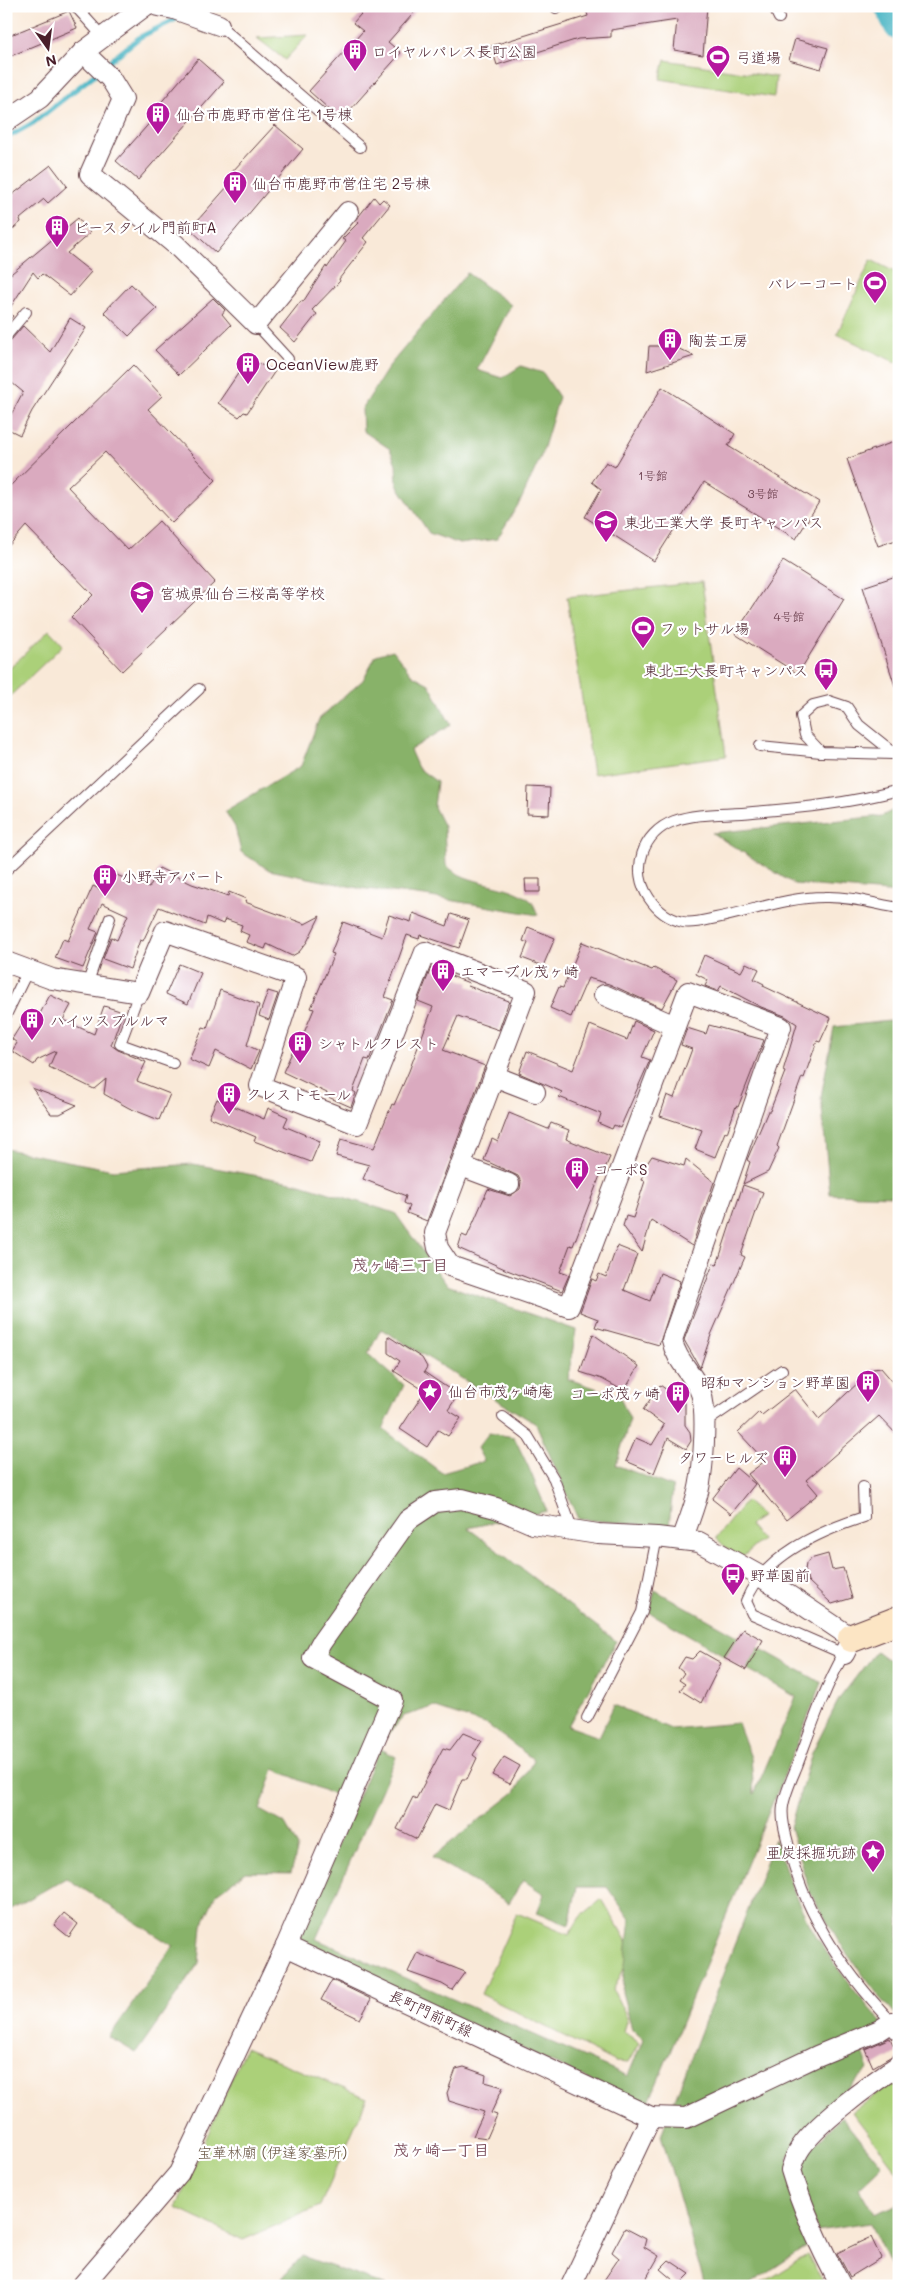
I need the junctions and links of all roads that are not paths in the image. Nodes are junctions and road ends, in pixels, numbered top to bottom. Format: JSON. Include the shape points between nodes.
{"nodes":[{"id":1,"x":75,"y":6,"type":"edge"},
{"id":2,"x":145,"y":6,"type":"edge"},
{"id":3,"x":773,"y":6,"type":"edge"},
{"id":4,"x":166,"y":8,"type":"edge"},
{"id":5,"x":779,"y":18,"type":"dead end"},
{"id":6,"x":219,"y":25,"type":"joint"},
{"id":7,"x":103,"y":37,"type":"junction"},
{"id":8,"x":87,"y":55,"type":"junction"},
{"id":9,"x":6,"y":121,"type":"edge"},
{"id":10,"x":360,"y":146,"type":"dead end"},
{"id":11,"x":348,"y":212,"type":"dead end"},
{"id":12,"x":26,"y":312,"type":"dead end"},
{"id":13,"x":256,"y":324,"type":"junction"},
{"id":14,"x":6,"y":336,"type":"edge"},
{"id":15,"x":288,"y":359,"type":"dead end"},
{"id":16,"x":199,"y":689,"type":"dead end"},
{"id":17,"x":760,"y":746,"type":"dead end"},
{"id":18,"x":822,"y":752,"type":"junction"},
{"id":19,"x":896,"y":756,"type":"edge"},
{"id":20,"x":899,"y":790,"type":"edge"},
{"id":21,"x":6,"y":870,"type":"edge"},
{"id":22,"x":899,"y":908,"type":"edge"},
{"id":23,"x":110,"y":918,"type":"dead end"},
{"id":24,"x":6,"y":962,"type":"edge"},
{"id":25,"x":28,"y":970,"type":"junction"},
{"id":26,"x":87,"y":986,"type":"junction"},
{"id":27,"x":139,"y":993,"type":"junction"},
{"id":28,"x":604,"y":995,"type":"dead end"},
{"id":29,"x":6,"y":1015,"type":"edge"},
{"id":30,"x":674,"y":1026,"type":"junction"},
{"id":31,"x":172,"y":1063,"type":"dead end"},
{"id":32,"x":494,"y":1076,"type":"junction"},
{"id":33,"x":535,"y":1092,"type":"dead end"},
{"id":34,"x":461,"y":1166,"type":"junction"},
{"id":35,"x":509,"y":1184,"type":"dead end"},
{"id":36,"x":782,"y":1370,"type":"dead end"},
{"id":37,"x":503,"y":1417,"type":"dead end"},
{"id":38,"x":706,"y":1422,"type":"junction"},
{"id":39,"x":863,"y":1487,"type":"dead end"},
{"id":40,"x":573,"y":1531,"type":"junction"},
{"id":41,"x":657,"y":1537,"type":"junction"},
{"id":42,"x":682,"y":1540,"type":"junction"},
{"id":43,"x":760,"y":1576,"type":"junction"},
{"id":44,"x":899,"y":1620,"type":"edge"},
{"id":45,"x":848,"y":1646,"type":"junction"},
{"id":46,"x":587,"y":1718,"type":"dead end"},
{"id":47,"x":286,"y":1946,"type":"junction"},
{"id":48,"x":895,"y":2026,"type":"edge"},
{"id":49,"x":899,"y":2065,"type":"edge"},
{"id":50,"x":651,"y":2117,"type":"junction"},
{"id":51,"x":840,"y":2284,"type":"dead end"},
{"id":52,"x":82,"y":2286,"type":"edge"},
{"id":53,"x":571,"y":2286,"type":"edge"}],
"edges":[{"from":1,"to":7,"type":"lane"},
{"from":2,"to":7,"type":"street"},
{"from":3,"to":5,"type":"lane"},
{"from":4,"to":6,"type":"street"},
{"from":6,"to":10,"type":"lane"},
{"from":7,"to":8,"type":"street"},
{"from":8,"to":9,"type":"street","via":[[40,98]]},
{"from":8,"to":13,"type":"street","via":[[110,78],[123,99],[90,174],[176,245]]},
{"from":11,"to":13,"type":"street"},
{"from":12,"to":14,"type":"lane"},
{"from":13,"to":15,"type":"lane"},
{"from":16,"to":21,"type":"lane"},
{"from":17,"to":18,"type":"lane"},
{"from":18,"to":19,"type":"lane"},
{"from":18,"to":19,"type":"lane","via":[[805,735],[801,716],[813,705],[829,701],[847,707],[859,725]]},
{"from":20,"to":22,"type":"lane","via":[[858,800],[674,821],[660,828],[648,840],[641,856],[646,893],[667,916],[684,922],[824,896]]},
{"from":23,"to":26,"type":"lane"},
{"from":24,"to":25,"type":"street"},
{"from":25,"to":26,"type":"street"},
{"from":25,"to":29,"type":"lane"},
{"from":26,"to":27,"type":"street"},
{"from":27,"to":31,"type":"lane","via":[[120,1044]]},
{"from":27,"to":32,"type":"street","via":[[165,931],[296,977],[260,1086],[357,1124],[425,952],[526,991]]},
{"from":28,"to":30,"type":"street"},
{"from":30,"to":34,"type":"street","via":[[569,1307],[450,1266],[438,1248],[435,1233]]},
{"from":30,"to":38,"type":"street","via":[[688,992],[781,1027],[672,1340],[674,1353],[696,1380],[705,1403]]},
{"from":32,"to":33,"type":"street"},
{"from":32,"to":34,"type":"street"},
{"from":34,"to":35,"type":"street"},
{"from":36,"to":38,"type":"lane"},
{"from":37,"to":40,"type":"lane","via":[[528,1436],[554,1479]]},
{"from":38,"to":42,"type":"street","via":[[698,1495]]},
{"from":39,"to":43,"type":"lane","via":[[864,1517],[831,1528],[799,1544]]},
{"from":40,"to":41,"type":"street"},
{"from":40,"to":47,"type":"street","via":[[533,1524],[496,1508],[462,1499],[435,1502],[408,1520],[321,1643],[313,1658],[392,1700]]},
{"from":41,"to":42,"type":"street"},
{"from":41,"to":46,"type":"lane","via":[[642,1612]]},
{"from":42,"to":43,"type":"street","via":[[699,1542]]},
{"from":43,"to":45,"type":"street"},
{"from":43,"to":45,"type":"lane","via":[[746,1601],[752,1614]]},
{"from":44,"to":45,"type":"street"},
{"from":45,"to":48,"type":"lane","via":[[813,1723],[783,1806],[783,1822],[794,1870],[808,1904],[834,1950],[865,1994]]},
{"from":47,"to":50,"type":"street","name":"長町門前町線"},
{"from":47,"to":52,"type":"street","via":[[178,2173]]},
{"from":48,"to":50,"type":"street","name":"長町門前町線","via":[[817,2056],[686,2118]]},
{"from":49,"to":51,"type":"street","via":[[814,2132],[798,2151],[791,2170],[821,2250]]},
{"from":50,"to":53,"type":"street"}]}
